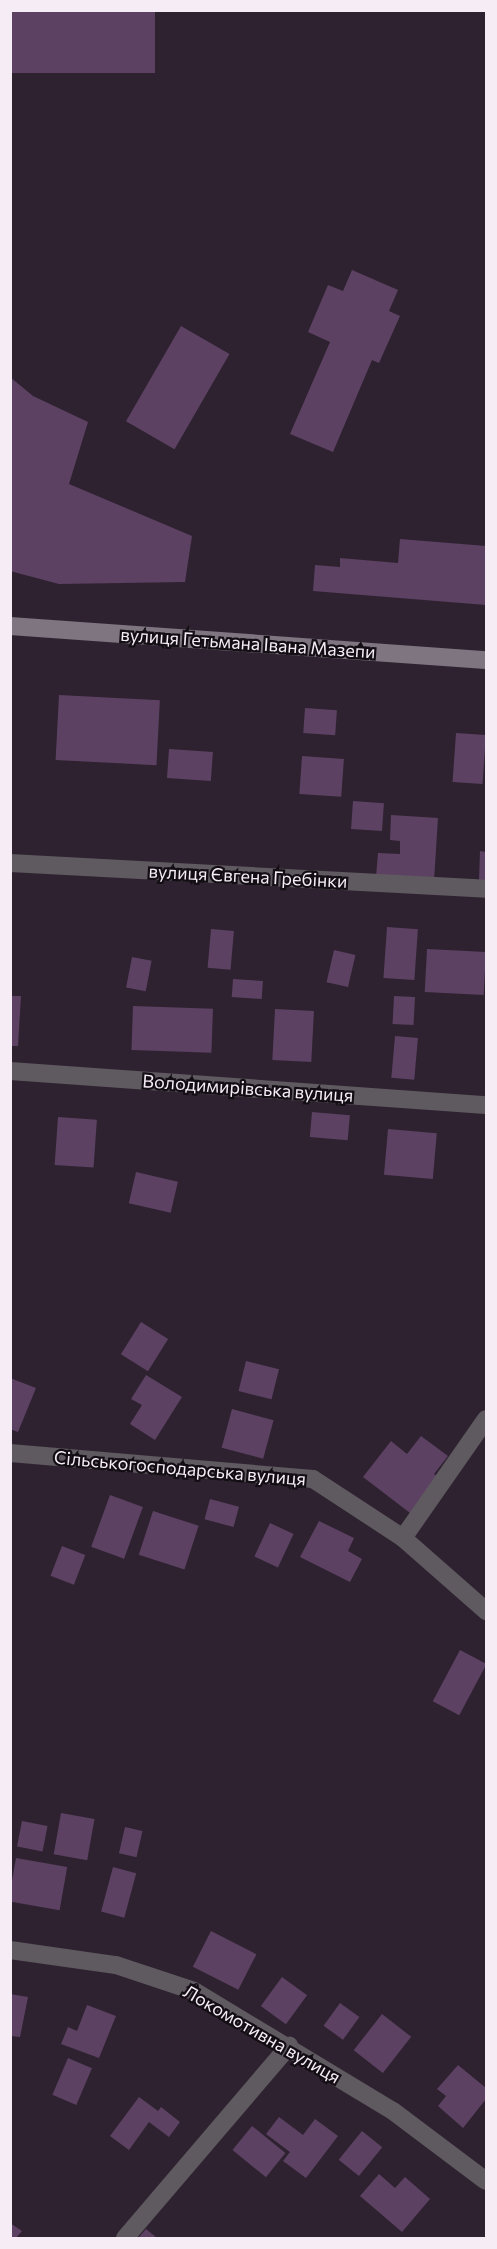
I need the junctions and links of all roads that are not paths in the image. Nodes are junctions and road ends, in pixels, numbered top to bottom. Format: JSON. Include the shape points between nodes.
{"nodes":[{"id":1,"x":10,"y":626,"type":"edge"},
{"id":2,"x":486,"y":660,"type":"edge"},
{"id":3,"x":10,"y":863,"type":"edge"},
{"id":4,"x":486,"y":889,"type":"edge"},
{"id":5,"x":10,"y":1071,"type":"edge"},
{"id":6,"x":486,"y":1105,"type":"edge"},
{"id":7,"x":486,"y":1419,"type":"edge"},
{"id":8,"x":10,"y":1453,"type":"edge"},
{"id":9,"x":403,"y":1538,"type":"junction"},
{"id":10,"x":486,"y":1611,"type":"edge"},
{"id":11,"x":10,"y":1950,"type":"edge"},
{"id":12,"x":289,"y":2046,"type":"junction"},
{"id":13,"x":486,"y":2181,"type":"edge"},
{"id":14,"x":125,"y":2238,"type":"edge"}],
"edges":[{"from":1,"to":2,"type":"main road","name":"вулиця Гетьмана Івана Мазепи"},
{"from":3,"to":4,"type":"street","name":"вулиця Євгена Гребінки"},
{"from":5,"to":6,"type":"street","name":"Володимирівська вулиця"},
{"from":7,"to":9,"type":"street"},
{"from":8,"to":9,"type":"street","name":"Сільськогосподарська вулиця","via":[[313,1479]]},
{"from":9,"to":10,"type":"street","name":"Сільськогосподарська вулиця"},
{"from":11,"to":12,"type":"street","name":"Локомотивна вулиця","via":[[116,1965],[194,1991]]},
{"from":12,"to":13,"type":"street","name":"Локомотивна вулиця","via":[[393,2111]]},
{"from":12,"to":14,"type":"street"}]}
